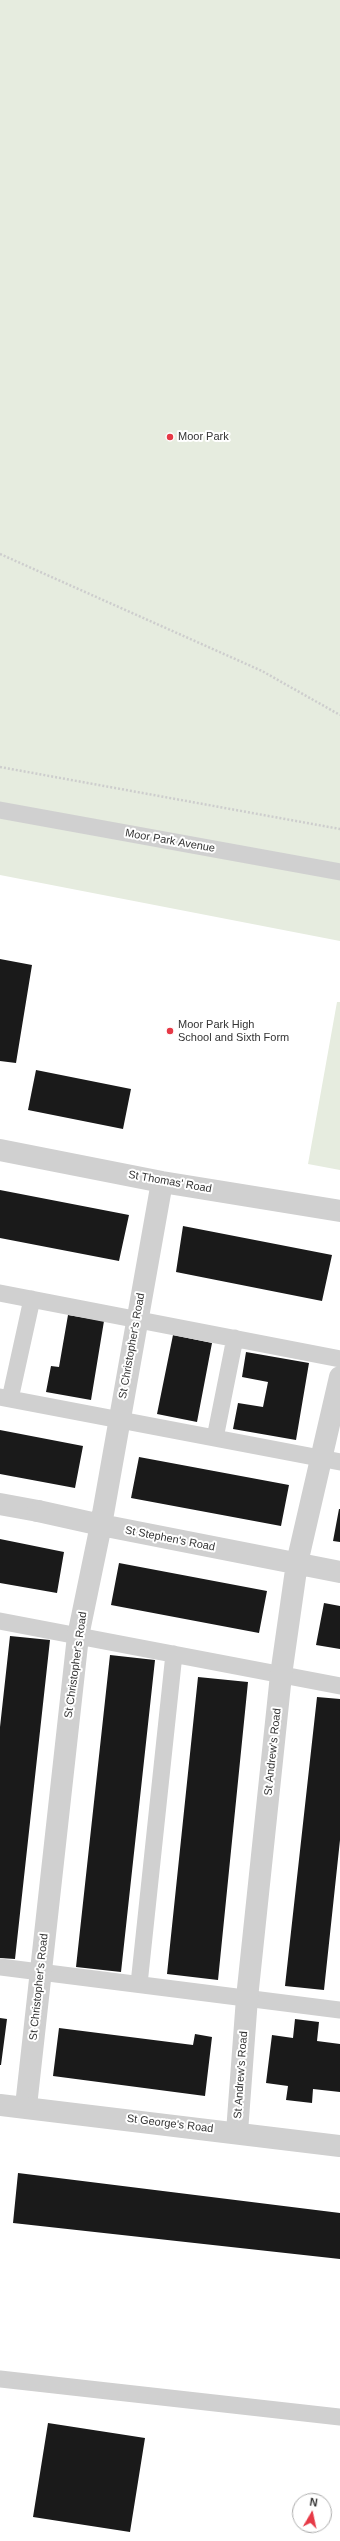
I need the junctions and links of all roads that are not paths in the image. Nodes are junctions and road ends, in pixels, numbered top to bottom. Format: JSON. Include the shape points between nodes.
{"nodes":[{"id":1,"x":0,"y":810,"type":"edge"},
{"id":2,"x":340,"y":872,"type":"edge"},
{"id":3,"x":0,"y":1150,"type":"edge"},
{"id":4,"x":162,"y":1182,"type":"junction"},
{"id":5,"x":340,"y":1211,"type":"edge"},
{"id":6,"x":0,"y":1293,"type":"edge"},
{"id":7,"x":32,"y":1299,"type":"junction"},
{"id":8,"x":136,"y":1321,"type":"junction"},
{"id":9,"x":235,"y":1338,"type":"junction"},
{"id":10,"x":340,"y":1359,"type":"edge"},
{"id":11,"x":340,"y":1377,"type":"edge"},
{"id":12,"x":5,"y":1398,"type":"edge"},
{"id":13,"x":119,"y":1418,"type":"junction"},
{"id":14,"x":215,"y":1438,"type":"junction"},
{"id":15,"x":330,"y":1461,"type":"edge"},
{"id":16,"x":0,"y":1504,"type":"edge"},
{"id":17,"x":100,"y":1526,"type":"junction"},
{"id":18,"x":297,"y":1563,"type":"junction"},
{"id":19,"x":340,"y":1572,"type":"edge"},
{"id":20,"x":0,"y":1621,"type":"edge"},
{"id":21,"x":78,"y":1636,"type":"junction"},
{"id":22,"x":174,"y":1654,"type":"junction"},
{"id":23,"x":281,"y":1675,"type":"junction"},
{"id":24,"x":340,"y":1686,"type":"edge"},
{"id":25,"x":0,"y":1966,"type":"edge"},
{"id":26,"x":41,"y":1972,"type":"junction"},
{"id":27,"x":139,"y":1984,"type":"junction"},
{"id":28,"x":247,"y":1998,"type":"junction"},
{"id":29,"x":340,"y":2010,"type":"edge"},
{"id":30,"x":0,"y":2105,"type":"edge"},
{"id":31,"x":26,"y":2106,"type":"junction"},
{"id":32,"x":237,"y":2132,"type":"junction"},
{"id":33,"x":340,"y":2146,"type":"edge"},
{"id":34,"x":0,"y":2380,"type":"edge"},
{"id":35,"x":340,"y":2416,"type":"edge"}],
"edges":[{"from":1,"to":2,"type":"lane","name":"Moor Park Avenue"},
{"from":3,"to":4,"type":"street","name":"St Thomas' Road"},
{"from":4,"to":5,"type":"street","name":"St Thomas' Road"},
{"from":4,"to":8,"type":"street","name":"St Christopher's Road"},
{"from":6,"to":7,"type":"lane"},
{"from":7,"to":8,"type":"lane"},
{"from":7,"to":12,"type":"lane"},
{"from":8,"to":9,"type":"lane"},
{"from":8,"to":13,"type":"street","name":"St Christopher's Road"},
{"from":9,"to":10,"type":"lane"},
{"from":9,"to":14,"type":"lane"},
{"from":11,"to":15,"type":"street","name":"St Andrew's Road"},
{"from":12,"to":13,"type":"lane"},
{"from":13,"to":14,"type":"lane"},
{"from":13,"to":17,"type":"street","name":"St Christopher's Road"},
{"from":14,"to":15,"type":"lane"},
{"from":15,"to":18,"type":"street","name":"St Andrew's Road"},
{"from":16,"to":17,"type":"street","name":"St Stephen's Road"},
{"from":17,"to":18,"type":"street","name":"St Stephen's Road"},
{"from":17,"to":21,"type":"street","name":"St Christopher's Road"},
{"from":18,"to":19,"type":"street","name":"St Stephen's Road"},
{"from":18,"to":23,"type":"street","name":"St Andrew's Road"},
{"from":20,"to":21,"type":"lane"},
{"from":21,"to":22,"type":"lane"},
{"from":21,"to":26,"type":"street","name":"St Christopher's Road"},
{"from":22,"to":23,"type":"lane"},
{"from":22,"to":27,"type":"lane"},
{"from":23,"to":24,"type":"lane"},
{"from":23,"to":28,"type":"street","name":"St Andrew's Road"},
{"from":25,"to":26,"type":"lane"},
{"from":26,"to":27,"type":"lane"},
{"from":26,"to":31,"type":"street","name":"St Christopher's Road"},
{"from":27,"to":28,"type":"lane"},
{"from":28,"to":29,"type":"lane"},
{"from":28,"to":32,"type":"street","name":"St Andrew's Road"},
{"from":30,"to":31,"type":"street","name":"St George's Road"},
{"from":31,"to":32,"type":"street","name":"St George's Road"},
{"from":32,"to":33,"type":"street","name":"St George's Road"},
{"from":34,"to":35,"type":"lane"}]}
